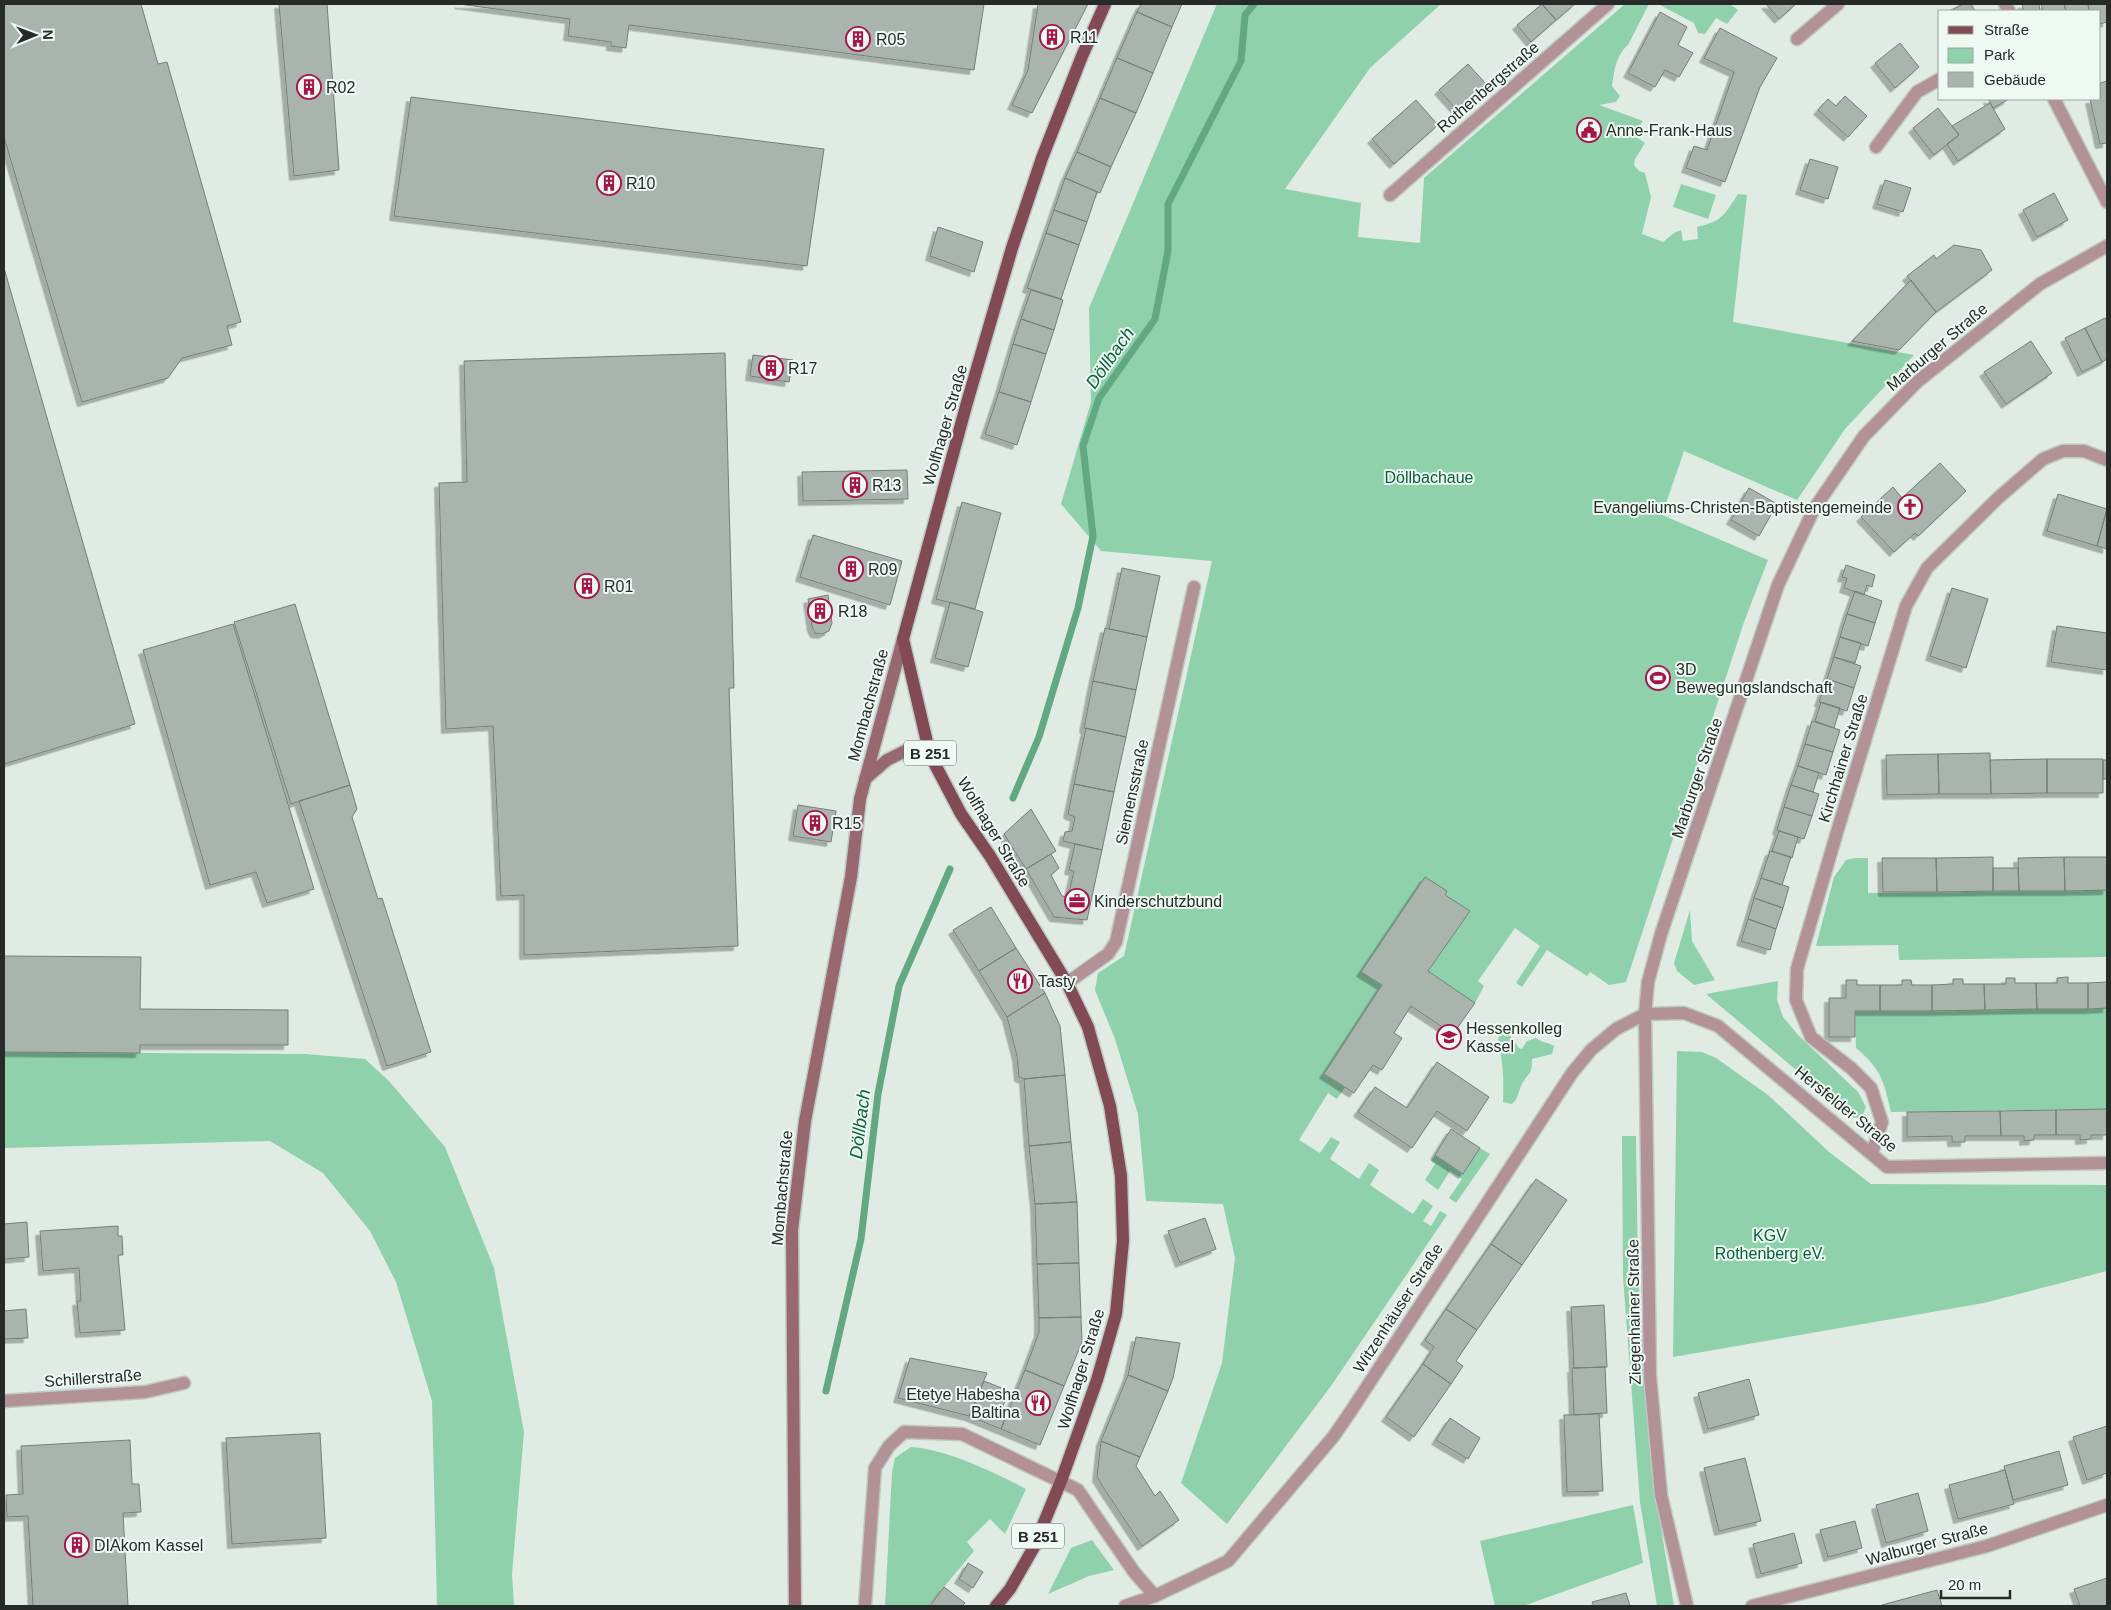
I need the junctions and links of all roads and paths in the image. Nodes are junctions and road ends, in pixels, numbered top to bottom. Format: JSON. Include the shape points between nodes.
{"nodes":[{"id":1,"x":1105,"y":4,"type":"edge"},
{"id":2,"x":1608,"y":4,"type":"edge"},
{"id":3,"x":1838,"y":4,"type":"edge"},
{"id":4,"x":1797,"y":39,"type":"dead end"},
{"id":5,"x":1938,"y":80,"type":"edge"},
{"id":6,"x":2055,"y":100,"type":"edge"},
{"id":7,"x":1876,"y":147,"type":"dead end"},
{"id":8,"x":1390,"y":195,"type":"dead end"},
{"id":9,"x":2107,"y":202,"type":"edge"},
{"id":10,"x":2107,"y":246,"type":"edge"},
{"id":11,"x":2107,"y":460,"type":"edge"},
{"id":12,"x":1194,"y":587,"type":"dead end"},
{"id":13,"x":903,"y":639,"type":"junction"},
{"id":14,"x":930,"y":756,"type":"junction"},
{"id":15,"x":865,"y":779,"type":"junction"},
{"id":16,"x":1067,"y":983,"type":"junction"},
{"id":17,"x":1645,"y":1014,"type":"junction"},
{"id":18,"x":1872,"y":1153,"type":"junction"},
{"id":19,"x":2107,"y":1162,"type":"edge"},
{"id":20,"x":184,"y":1382,"type":"dead end"},
{"id":21,"x":4,"y":1401,"type":"edge"},
{"id":22,"x":1061,"y":1481,"type":"junction"},
{"id":23,"x":2107,"y":1504,"type":"edge"},
{"id":24,"x":1155,"y":1596,"type":"junction"},
{"id":25,"x":794,"y":1606,"type":"edge"},
{"id":26,"x":865,"y":1606,"type":"edge"},
{"id":27,"x":996,"y":1606,"type":"edge"},
{"id":28,"x":1125,"y":1606,"type":"edge"},
{"id":29,"x":1687,"y":1606,"type":"edge"},
{"id":30,"x":1752,"y":1606,"type":"edge"}],
"edges":[{"from":1,"to":13,"type":"main road","name":"Wolfhager Straße","number":"B 251","via":[[1042,158],[1012,248]]},
{"from":2,"to":8,"type":"street","name":"Rothenbergstraße"},
{"from":3,"to":4,"type":"street"},
{"from":5,"to":7,"type":"street","via":[[1917,92]]},
{"from":6,"to":9,"type":"street"},
{"from":10,"to":17,"type":"street","name":"Marburger Straße","via":[[2040,284],[1917,382],[1864,436],[1814,509],[1778,585],[1661,934],[1648,982]]},
{"from":11,"to":18,"type":"street","name":"Kirchhainer Straße","via":[[2084,451],[2063,451],[2043,459],[1927,568],[1906,606],[1797,969],[1796,1000],[1811,1038],[1851,1068],[1871,1088],[1882,1122]]},
{"from":12,"to":16,"type":"street","name":"Siemensstraße","via":[[1116,942],[1108,954]]},
{"from":13,"to":14,"type":"main road","name":"Wolfhager Straße","number":"B 251"},
{"from":13,"to":15,"type":"street","name":"Mombachstraße"},
{"from":14,"to":15,"type":"street","name":"Mombachstraße","via":[[906,750],[887,760]]},
{"from":14,"to":16,"type":"main road","name":"Wolfhager Straße","number":"B 251","via":[[961,814]]},
{"from":15,"to":25,"type":"street","name":"Mombachstraße","via":[[851,877],[805,1121],[792,1230]]},
{"from":16,"to":22,"type":"main road","name":"Wolfhager Straße","number":"B 251","via":[[1088,1028],[1110,1106],[1121,1176],[1123,1241],[1116,1314],[1097,1380]]},
{"from":17,"to":18,"type":"street","name":"Hersfelder Straße","via":[[1684,1013],[1718,1026]]},
{"from":17,"to":24,"type":"street","name":"Witzenhäuser Straße","via":[[1616,1030],[1591,1050],[1572,1073],[1333,1437],[1228,1562]]},
{"from":17,"to":29,"type":"street","name":"Ziegenhainer Straße","via":[[1650,1376],[1661,1495]]},
{"from":18,"to":19,"type":"street","name":"Hersfelder Straße","via":[[1887,1167]]},
{"from":20,"to":21,"type":"street","name":"Schillerstraße","via":[[145,1392]]},
{"from":22,"to":24,"type":"street","via":[[1078,1490],[1134,1572]]},
{"from":22,"to":26,"type":"street","via":[[962,1434],[904,1432],[889,1446],[875,1468]]},
{"from":22,"to":27,"type":"main road","name":"Wolfhager Straße","number":"B 251","via":[[1034,1547],[1010,1589]]},
{"from":23,"to":30,"type":"street","name":"Walburger Straße","via":[[1988,1546]]},
{"from":24,"to":28,"type":"street","name":"Witzenhäuser Straße"}]}
